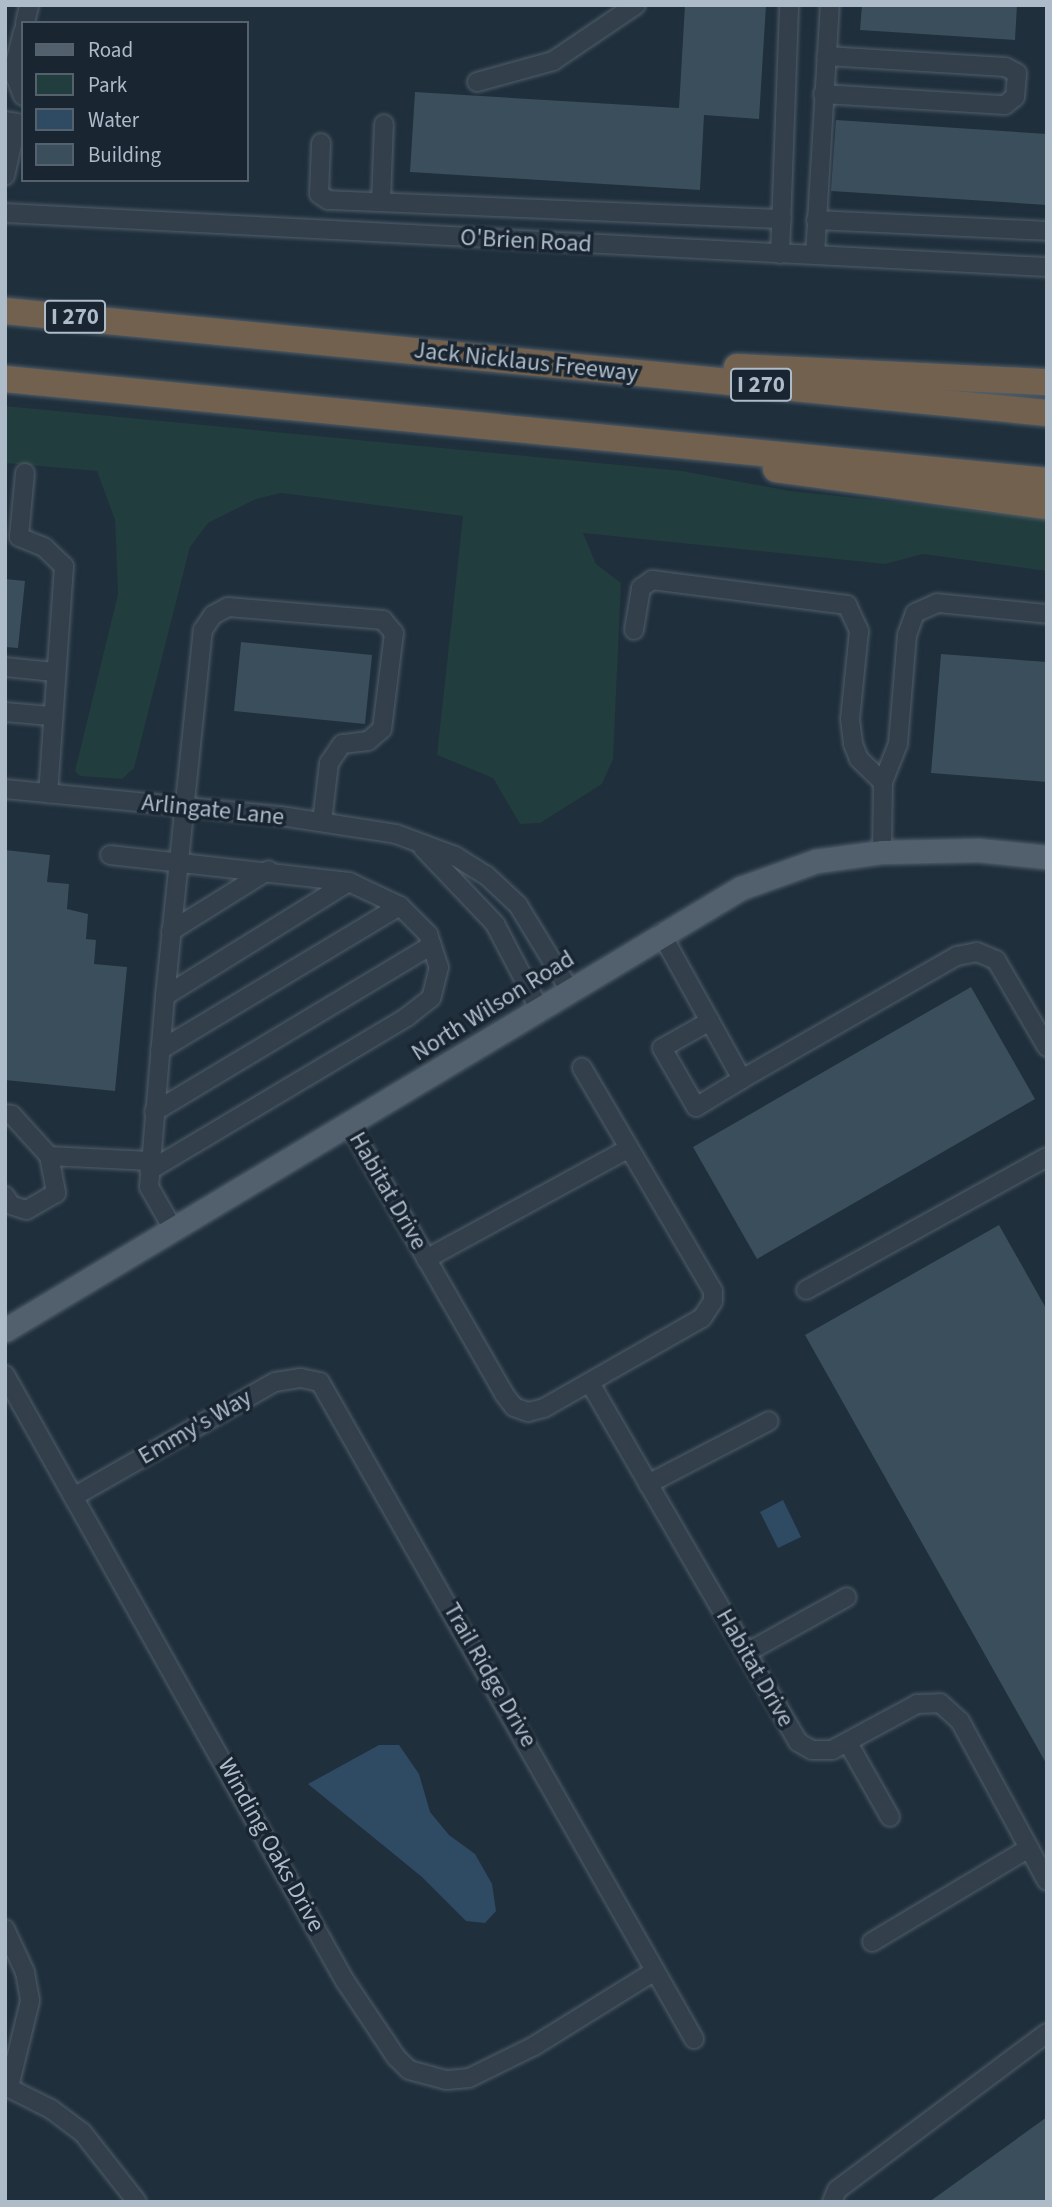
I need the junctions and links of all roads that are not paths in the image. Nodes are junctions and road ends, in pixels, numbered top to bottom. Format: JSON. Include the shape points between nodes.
{"nodes":[{"id":1,"x":636,"y":5,"type":"edge"},
{"id":2,"x":789,"y":5,"type":"edge"},
{"id":3,"x":830,"y":5,"type":"edge"},
{"id":4,"x":21,"y":40,"type":"edge"},
{"id":5,"x":825,"y":56,"type":"junction"},
{"id":6,"x":477,"y":82,"type":"dead end"},
{"id":7,"x":21,"y":93,"type":"edge"},
{"id":8,"x":822,"y":94,"type":"junction"},
{"id":9,"x":21,"y":102,"type":"edge"},
{"id":10,"x":11,"y":122,"type":"edge"},
{"id":11,"x":384,"y":124,"type":"dead end"},
{"id":12,"x":321,"y":143,"type":"dead end"},
{"id":13,"x":5,"y":176,"type":"edge"},
{"id":14,"x":382,"y":201,"type":"junction"},
{"id":15,"x":5,"y":213,"type":"edge"},
{"id":16,"x":782,"y":219,"type":"junction"},
{"id":17,"x":816,"y":220,"type":"junction"},
{"id":18,"x":1047,"y":231,"type":"edge"},
{"id":19,"x":780,"y":254,"type":"junction"},
{"id":20,"x":815,"y":255,"type":"junction"},
{"id":21,"x":1047,"y":267,"type":"edge"},
{"id":22,"x":5,"y":311,"type":"edge"},
{"id":23,"x":475,"y":357,"type":"junction"},
{"id":24,"x":5,"y":379,"type":"edge"},
{"id":25,"x":1047,"y":382,"type":"edge"},
{"id":26,"x":1047,"y":413,"type":"edge"},
{"id":27,"x":672,"y":444,"type":"junction"},
{"id":28,"x":25,"y":473,"type":"dead end"},
{"id":29,"x":1047,"y":481,"type":"edge"},
{"id":30,"x":1047,"y":506,"type":"edge"},
{"id":31,"x":12,"y":539,"type":"edge"},
{"id":32,"x":1047,"y":614,"type":"edge"},
{"id":33,"x":634,"y":630,"type":"dead end"},
{"id":34,"x":5,"y":667,"type":"edge"},
{"id":35,"x":54,"y":672,"type":"junction"},
{"id":36,"x":5,"y":712,"type":"edge"},
{"id":37,"x":51,"y":716,"type":"junction"},
{"id":38,"x":883,"y":782,"type":"junction"},
{"id":39,"x":5,"y":789,"type":"edge"},
{"id":40,"x":48,"y":793,"type":"junction"},
{"id":41,"x":183,"y":807,"type":"junction"},
{"id":42,"x":322,"y":822,"type":"junction"},
{"id":43,"x":418,"y":842,"type":"junction"},
{"id":44,"x":882,"y":852,"type":"junction"},
{"id":45,"x":110,"y":855,"type":"dead end"},
{"id":46,"x":1047,"y":857,"type":"edge"},
{"id":47,"x":177,"y":861,"type":"junction"},
{"id":48,"x":269,"y":870,"type":"junction"},
{"id":49,"x":349,"y":882,"type":"junction"},
{"id":50,"x":400,"y":906,"type":"junction"},
{"id":51,"x":171,"y":931,"type":"junction"},
{"id":52,"x":661,"y":933,"type":"junction"},
{"id":53,"x":432,"y":945,"type":"junction"},
{"id":54,"x":569,"y":989,"type":"junction"},
{"id":55,"x":164,"y":996,"type":"junction"},
{"id":56,"x":539,"y":1009,"type":"junction"},
{"id":57,"x":710,"y":1021,"type":"junction"},
{"id":58,"x":1047,"y":1047,"type":"edge"},
{"id":59,"x":160,"y":1050,"type":"junction"},
{"id":60,"x":582,"y":1068,"type":"dead end"},
{"id":61,"x":742,"y":1079,"type":"junction"},
{"id":62,"x":154,"y":1112,"type":"junction"},
{"id":63,"x":5,"y":1114,"type":"edge"},
{"id":64,"x":349,"y":1124,"type":"junction"},
{"id":65,"x":628,"y":1149,"type":"junction"},
{"id":66,"x":50,"y":1156,"type":"junction"},
{"id":67,"x":1047,"y":1157,"type":"edge"},
{"id":68,"x":150,"y":1166,"type":"junction"},
{"id":69,"x":5,"y":1196,"type":"edge"},
{"id":70,"x":173,"y":1229,"type":"junction"},
{"id":71,"x":426,"y":1258,"type":"junction"},
{"id":72,"x":806,"y":1290,"type":"dead end"},
{"id":73,"x":5,"y":1330,"type":"edge"},
{"id":74,"x":5,"y":1375,"type":"edge"},
{"id":75,"x":320,"y":1382,"type":"joint"},
{"id":76,"x":590,"y":1383,"type":"junction"},
{"id":77,"x":769,"y":1421,"type":"dead end"},
{"id":78,"x":649,"y":1484,"type":"junction"},
{"id":79,"x":75,"y":1496,"type":"junction"},
{"id":80,"x":847,"y":1597,"type":"dead end"},
{"id":81,"x":747,"y":1653,"type":"junction"},
{"id":82,"x":848,"y":1743,"type":"junction"},
{"id":83,"x":890,"y":1817,"type":"dead end"},
{"id":84,"x":1029,"y":1848,"type":"junction"},
{"id":85,"x":1047,"y":1881,"type":"edge"},
{"id":86,"x":5,"y":1929,"type":"edge"},
{"id":87,"x":872,"y":1942,"type":"dead end"},
{"id":88,"x":655,"y":1971,"type":"junction"},
{"id":89,"x":1047,"y":2034,"type":"edge"},
{"id":90,"x":694,"y":2039,"type":"dead end"},
{"id":91,"x":7,"y":2087,"type":"edge"},
{"id":92,"x":137,"y":2202,"type":"edge"},
{"id":93,"x":832,"y":2202,"type":"edge"}],
"edges":[{"from":1,"to":6,"type":"street","via":[[553,61]]},
{"from":2,"to":16,"type":"street"},
{"from":3,"to":5,"type":"street"},
{"from":4,"to":7,"type":"street","via":[[13,71]]},
{"from":5,"to":8,"type":"street"},
{"from":5,"to":8,"type":"street","via":[[1005,67],[1017,73],[1015,97],[1005,105]]},
{"from":8,"to":17,"type":"street"},
{"from":9,"to":10,"type":"street"},
{"from":10,"to":13,"type":"street"},
{"from":11,"to":14,"type":"street"},
{"from":12,"to":14,"type":"street","via":[[319,194],[328,200]]},
{"from":14,"to":16,"type":"street"},
{"from":15,"to":19,"type":"street","name":"O'Brien Road"},
{"from":16,"to":19,"type":"street"},
{"from":17,"to":18,"type":"street"},
{"from":17,"to":20,"type":"street"},
{"from":19,"to":20,"type":"street","name":"O'Brien Road"},
{"from":20,"to":21,"type":"street","name":"O'Brien Road"},
{"from":22,"to":23,"type":"highway","name":"Jack Nicklaus Freeway","number":"I 270"},
{"from":23,"to":25,"type":"highway"},
{"from":23,"to":26,"type":"highway","name":"Jack Nicklaus Freeway","number":"I 270"},
{"from":24,"to":27,"type":"highway"},
{"from":27,"to":29,"type":"highway"},
{"from":27,"to":30,"type":"highway","via":[[809,476]]},
{"from":28,"to":31,"type":"street"},
{"from":31,"to":35,"type":"street","via":[[44,547],[64,566]]},
{"from":32,"to":38,"type":"street","via":[[936,603],[915,613],[907,635],[898,744]]},
{"from":33,"to":38,"type":"street","via":[[641,589],[652,580],[847,605],[859,631],[850,719],[853,744],[859,759]]},
{"from":34,"to":35,"type":"street"},
{"from":35,"to":37,"type":"street"},
{"from":36,"to":37,"type":"street"},
{"from":37,"to":40,"type":"street"},
{"from":38,"to":44,"type":"street"},
{"from":39,"to":40,"type":"street","name":"Arlingate Lane"},
{"from":40,"to":41,"type":"street","name":"Arlingate Lane"},
{"from":41,"to":42,"type":"street","name":"Arlingate Lane"},
{"from":41,"to":42,"type":"street","via":[[202,630],[213,615],[228,607],[383,620],[394,634],[382,729],[368,741],[342,744],[329,763]]},
{"from":41,"to":47,"type":"street"},
{"from":42,"to":43,"type":"street","name":"Arlingate Lane"},
{"from":43,"to":54,"type":"street","name":"Arlingate Lane","via":[[455,856],[486,875],[518,905]]},
{"from":43,"to":56,"type":"street","via":[[495,924]]},
{"from":44,"to":46,"type":"main road","name":"North Wilson Road","via":[[978,850]]},
{"from":44,"to":52,"type":"main road","name":"North Wilson Road","via":[[777,872]]},
{"from":45,"to":47,"type":"street"},
{"from":47,"to":48,"type":"street"},
{"from":47,"to":51,"type":"street"},
{"from":48,"to":49,"type":"street"},
{"from":48,"to":51,"type":"street"},
{"from":49,"to":50,"type":"street"},
{"from":49,"to":55,"type":"street"},
{"from":50,"to":53,"type":"street","via":[[428,933]]},
{"from":50,"to":59,"type":"street"},
{"from":51,"to":55,"type":"street"},
{"from":52,"to":54,"type":"main road","name":"North Wilson Road"},
{"from":52,"to":57,"type":"street"},
{"from":53,"to":62,"type":"street"},
{"from":53,"to":68,"type":"street","via":[[439,967],[431,999],[230,1126]]},
{"from":54,"to":56,"type":"main road","name":"North Wilson Road"},
{"from":55,"to":59,"type":"street"},
{"from":56,"to":64,"type":"main road","name":"North Wilson Road"},
{"from":57,"to":61,"type":"street"},
{"from":57,"to":61,"type":"street","via":[[662,1048],[696,1107]]},
{"from":58,"to":61,"type":"street","via":[[996,960],[977,952],[957,956]]},
{"from":59,"to":62,"type":"street"},
{"from":60,"to":65,"type":"street","name":"Habitat Drive"},
{"from":62,"to":68,"type":"street"},
{"from":63,"to":66,"type":"street","via":[[12,1115]]},
{"from":64,"to":70,"type":"main road","name":"North Wilson Road"},
{"from":64,"to":71,"type":"street","name":"Habitat Drive"},
{"from":65,"to":71,"type":"street","name":"Habitat Drive"},
{"from":65,"to":76,"type":"street","name":"Habitat Drive","via":[[713,1291],[713,1301],[702,1318]]},
{"from":66,"to":68,"type":"street"},
{"from":66,"to":69,"type":"street","via":[[56,1194],[26,1210],[11,1205]]},
{"from":67,"to":72,"type":"street"},
{"from":68,"to":70,"type":"street","via":[[149,1187]]},
{"from":70,"to":73,"type":"main road","name":"North Wilson Road"},
{"from":71,"to":76,"type":"street","name":"Habitat Drive","via":[[513,1407],[528,1412],[544,1408]]},
{"from":74,"to":79,"type":"street","name":"Winding Oaks Drive"},
{"from":75,"to":79,"type":"street","name":"Emmy's Way","via":[[301,1378],[275,1381]]},
{"from":75,"to":88,"type":"street","name":"Trail Ridge Drive"},
{"from":76,"to":78,"type":"street","name":"Habitat Drive"},
{"from":77,"to":78,"type":"street"},
{"from":78,"to":81,"type":"street","name":"Habitat Drive"},
{"from":79,"to":88,"type":"street","name":"Winding Oaks Drive","via":[[345,1980],[396,2057],[410,2070],[447,2080],[469,2078],[534,2046]]},
{"from":80,"to":81,"type":"street"},
{"from":81,"to":82,"type":"street","name":"Habitat Drive","via":[[798,1742],[822,1751]]},
{"from":82,"to":83,"type":"street"},
{"from":82,"to":84,"type":"street","name":"Habitat Drive","via":[[917,1704],[940,1703],[960,1721]]},
{"from":84,"to":85,"type":"street","name":"Habitat Drive"},
{"from":84,"to":87,"type":"street"},
{"from":86,"to":91,"type":"street","via":[[25,1972],[30,2001]]},
{"from":88,"to":90,"type":"street","name":"Trail Ridge Drive"},
{"from":89,"to":93,"type":"street","via":[[837,2190]]},
{"from":91,"to":92,"type":"street","via":[[82,2132]]}]}
